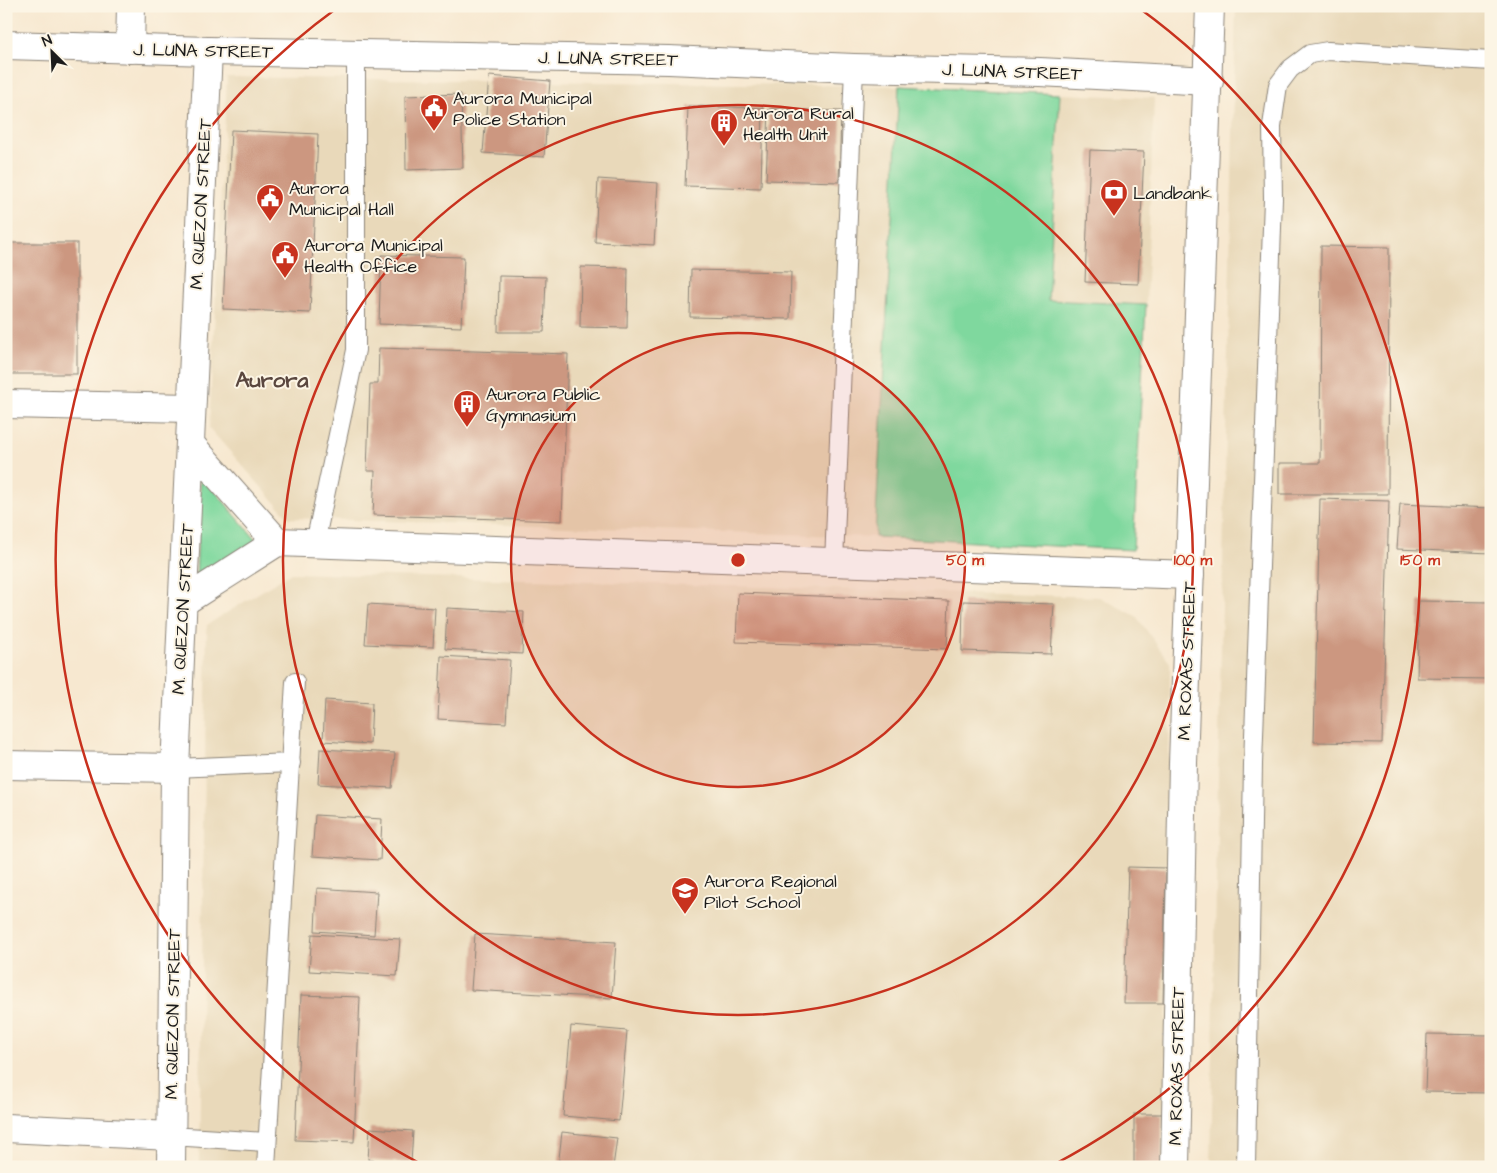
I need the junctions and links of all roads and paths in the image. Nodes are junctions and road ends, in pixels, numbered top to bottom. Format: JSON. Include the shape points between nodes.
{"nodes":[{"id":1,"x":131,"y":6,"type":"edge"},
{"id":2,"x":1210,"y":6,"type":"edge"},
{"id":3,"x":6,"y":45,"type":"edge"},
{"id":4,"x":130,"y":49,"type":"junction"},
{"id":5,"x":208,"y":51,"type":"junction"},
{"id":6,"x":356,"y":54,"type":"junction"},
{"id":7,"x":1491,"y":61,"type":"edge"},
{"id":8,"x":854,"y":68,"type":"junction"},
{"id":9,"x":1209,"y":81,"type":"junction"},
{"id":10,"x":6,"y":404,"type":"edge"},
{"id":11,"x":192,"y":408,"type":"junction"},
{"id":12,"x":190,"y":444,"type":"junction"},
{"id":13,"x":277,"y":542,"type":"junction"},
{"id":14,"x":315,"y":543,"type":"junction"},
{"id":15,"x":834,"y":563,"type":"junction"},
{"id":16,"x":1190,"y":575,"type":"junction"},
{"id":17,"x":183,"y":602,"type":"junction"},
{"id":18,"x":295,"y":682,"type":"dead end"},
{"id":19,"x":291,"y":763,"type":"junction"},
{"id":20,"x":6,"y":764,"type":"edge"},
{"id":21,"x":175,"y":768,"type":"junction"},
{"id":22,"x":6,"y":1128,"type":"edge"},
{"id":23,"x":171,"y":1136,"type":"junction"},
{"id":24,"x":266,"y":1142,"type":"junction"},
{"id":25,"x":171,"y":1167,"type":"edge"},
{"id":26,"x":266,"y":1167,"type":"edge"},
{"id":27,"x":1175,"y":1167,"type":"edge"},
{"id":28,"x":1246,"y":1167,"type":"edge"}],
"edges":[{"from":1,"to":4,"type":"street"},
{"from":2,"to":9,"type":"street","name":"M. ROXAS STREET"},
{"from":3,"to":4,"type":"street","name":"J. LUNA STREET"},
{"from":4,"to":5,"type":"street","name":"J. LUNA STREET"},
{"from":5,"to":6,"type":"street","name":"J. LUNA STREET"},
{"from":5,"to":11,"type":"street","name":"M. QUEZON STREET"},
{"from":6,"to":8,"type":"street","name":"J. LUNA STREET","via":[[669,60]]},
{"from":6,"to":14,"type":"lane","via":[[356,350]]},
{"from":7,"to":28,"type":"lane","via":[[1328,51],[1310,54],[1290,69],[1278,85],[1272,126],[1274,199],[1253,764]]},
{"from":8,"to":9,"type":"street","name":"J. LUNA STREET","via":[[1040,72]]},
{"from":8,"to":15,"type":"lane"},
{"from":9,"to":16,"type":"street","name":"M. ROXAS STREET"},
{"from":10,"to":11,"type":"street"},
{"from":11,"to":12,"type":"street","name":"M. QUEZON STREET"},
{"from":12,"to":13,"type":"street"},
{"from":12,"to":17,"type":"street","name":"M. QUEZON STREET"},
{"from":13,"to":14,"type":"street"},
{"from":13,"to":17,"type":"street"},
{"from":14,"to":15,"type":"street"},
{"from":15,"to":16,"type":"street"},
{"from":16,"to":27,"type":"street","name":"M. ROXAS STREET"},
{"from":17,"to":21,"type":"street","name":"M. QUEZON STREET"},
{"from":18,"to":19,"type":"lane"},
{"from":19,"to":21,"type":"lane"},
{"from":19,"to":24,"type":"lane"},
{"from":20,"to":21,"type":"street"},
{"from":21,"to":23,"type":"street","name":"M. QUEZON STREET"},
{"from":22,"to":23,"type":"street"},
{"from":23,"to":24,"type":"lane"},
{"from":23,"to":25,"type":"street","name":"M. QUEZON STREET"},
{"from":24,"to":26,"type":"lane"}]}
